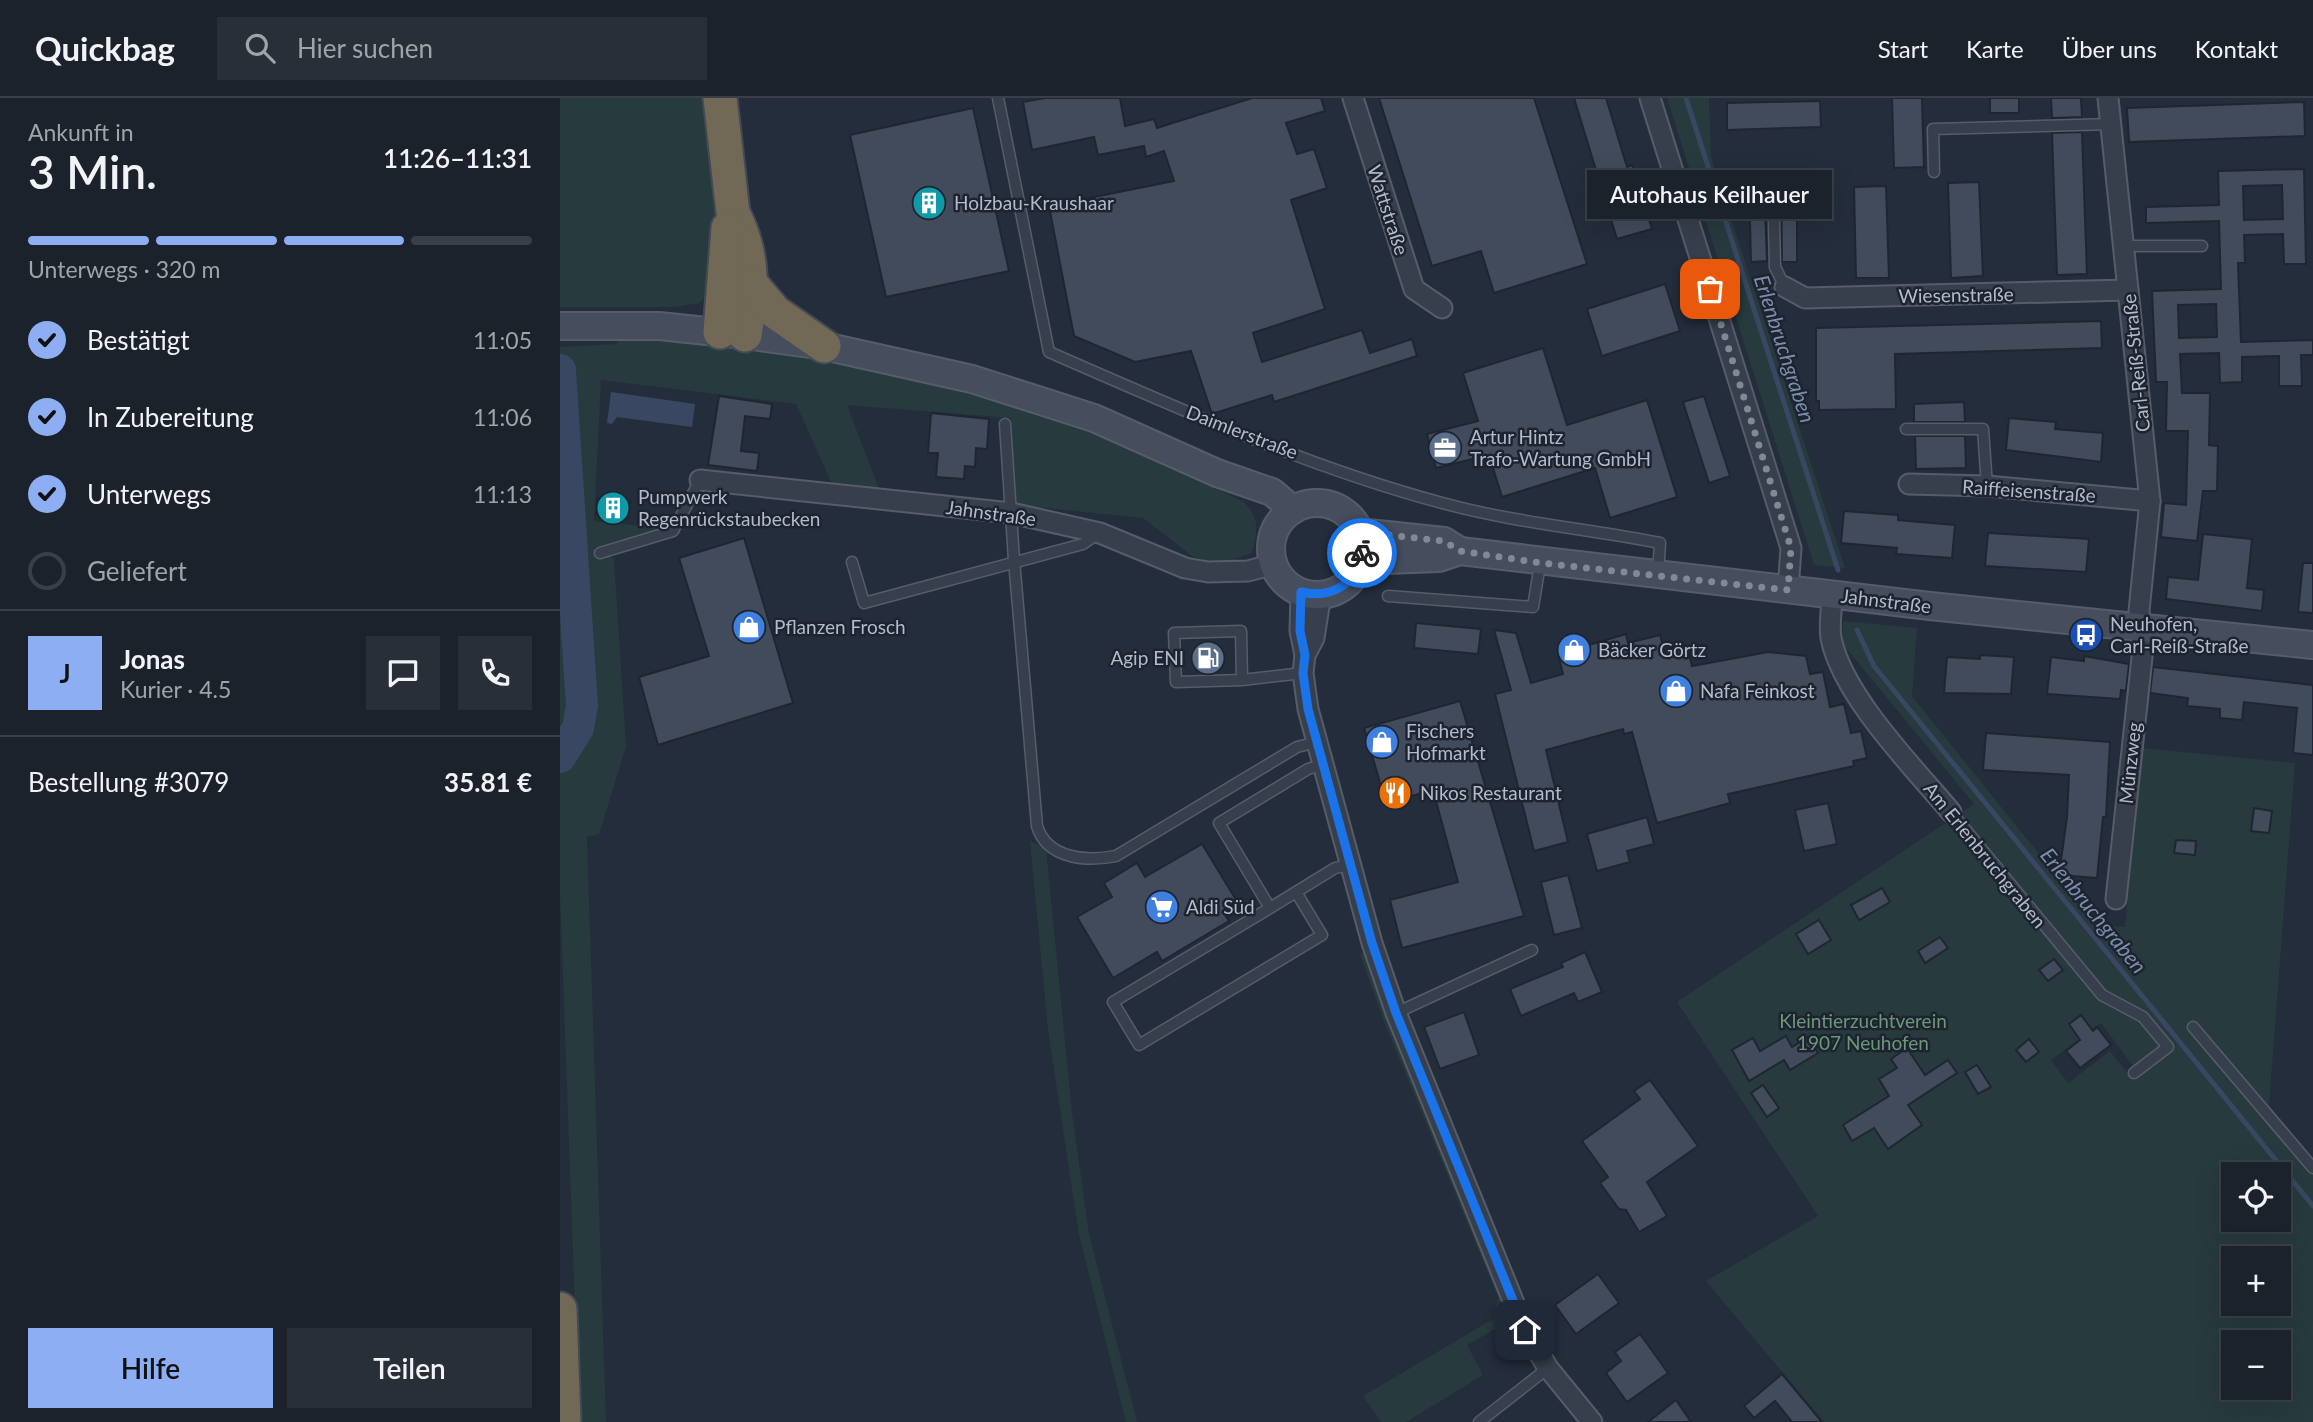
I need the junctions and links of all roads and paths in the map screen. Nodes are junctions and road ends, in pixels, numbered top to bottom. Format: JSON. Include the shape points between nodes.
{"nodes":[{"id":1,"x":720,"y":98,"type":"edge"},
{"id":2,"x":998,"y":98,"type":"edge"},
{"id":3,"x":1353,"y":98,"type":"edge"},
{"id":4,"x":1650,"y":98,"type":"edge"},
{"id":5,"x":2108,"y":98,"type":"edge"},
{"id":6,"x":2113,"y":124,"type":"junction"},
{"id":7,"x":1934,"y":172,"type":"dead end"},
{"id":8,"x":1773,"y":177,"type":"dead end"},
{"id":9,"x":733,"y":212,"type":"junction"},
{"id":10,"x":2125,"y":246,"type":"junction"},
{"id":11,"x":2202,"y":246,"type":"dead end"},
{"id":12,"x":752,"y":286,"type":"junction"},
{"id":13,"x":1785,"y":287,"type":"joint"},
{"id":14,"x":2128,"y":290,"type":"junction"},
{"id":15,"x":1442,"y":308,"type":"dead end"},
{"id":16,"x":560,"y":326,"type":"edge"},
{"id":17,"x":733,"y":334,"type":"junction"},
{"id":18,"x":824,"y":346,"type":"junction"},
{"id":19,"x":1005,"y":424,"type":"dead end"},
{"id":20,"x":1906,"y":429,"type":"dead end"},
{"id":21,"x":700,"y":480,"type":"joint"},
{"id":22,"x":1909,"y":484,"type":"dead end"},
{"id":23,"x":1987,"y":486,"type":"junction"},
{"id":24,"x":2150,"y":501,"type":"junction"},
{"id":25,"x":1011,"y":513,"type":"junction"},
{"id":26,"x":1284,"y":519,"type":"junction"},
{"id":27,"x":1360,"y":532,"type":"junction"},
{"id":28,"x":1100,"y":533,"type":"junction"},
{"id":29,"x":1460,"y":551,"type":"junction"},
{"id":30,"x":600,"y":553,"type":"dead end"},
{"id":31,"x":1014,"y":560,"type":"junction"},
{"id":32,"x":1361,"y":561,"type":"junction"},
{"id":33,"x":852,"y":562,"type":"dead end"},
{"id":34,"x":1541,"y":563,"type":"junction"},
{"id":35,"x":1274,"y":564,"type":"junction"},
{"id":36,"x":1658,"y":576,"type":"junction"},
{"id":37,"x":1788,"y":590,"type":"junction"},
{"id":38,"x":1311,"y":593,"type":"junction"},
{"id":39,"x":1833,"y":595,"type":"junction"},
{"id":40,"x":1388,"y":596,"type":"dead end"},
{"id":41,"x":2140,"y":628,"type":"junction"},
{"id":42,"x":2313,"y":645,"type":"edge"},
{"id":43,"x":1304,"y":664,"type":"junction"},
{"id":44,"x":1242,"y":680,"type":"junction"},
{"id":45,"x":1317,"y":742,"type":"junction"},
{"id":46,"x":1323,"y":765,"type":"junction"},
{"id":47,"x":1951,"y":812,"type":"joint"},
{"id":48,"x":1350,"y":865,"type":"junction"},
{"id":49,"x":1296,"y":892,"type":"junction"},
{"id":50,"x":2116,"y":899,"type":"dead end"},
{"id":51,"x":1270,"y":908,"type":"junction"},
{"id":52,"x":1532,"y":950,"type":"dead end"},
{"id":53,"x":1396,"y":1013,"type":"junction"},
{"id":54,"x":2193,"y":1027,"type":"dead end"},
{"id":55,"x":2134,"y":1073,"type":"dead end"},
{"id":56,"x":2313,"y":1168,"type":"edge"},
{"id":57,"x":560,"y":1309,"type":"edge"},
{"id":58,"x":1548,"y":1368,"type":"junction"},
{"id":59,"x":564,"y":1422,"type":"edge"},
{"id":60,"x":1479,"y":1422,"type":"edge"},
{"id":61,"x":1592,"y":1422,"type":"edge"}],
"edges":[{"from":1,"to":9,"type":"highway"},
{"from":2,"to":36,"type":"lane","name":"Daimlerstraße","via":[[1049,352],[1205,419],[1432,500],[1528,524],[1660,542]]},
{"from":3,"to":15,"type":"street","name":"Wattstraße","via":[[1413,289]]},
{"from":4,"to":37,"type":"street","via":[[1791,548]]},
{"from":5,"to":6,"type":"street","name":"Carl-Reiß-Straße"},
{"from":6,"to":7,"type":"lane","via":[[1933,128]]},
{"from":6,"to":10,"type":"street","name":"Carl-Reiß-Straße"},
{"from":8,"to":13,"type":"lane","via":[[1775,267]]},
{"from":9,"to":12,"type":"highway","via":[[742,229]]},
{"from":9,"to":17,"type":"highway","via":[[727,231]]},
{"from":10,"to":11,"type":"lane"},
{"from":10,"to":14,"type":"street","name":"Carl-Reiß-Straße"},
{"from":12,"to":17,"type":"highway"},
{"from":12,"to":18,"type":"highway","via":[[775,312]]},
{"from":13,"to":14,"type":"street","name":"Wiesenstraße","via":[[1805,298]]},
{"from":14,"to":24,"type":"street","name":"Carl-Reiß-Straße"},
{"from":16,"to":17,"type":"street"},
{"from":17,"to":18,"type":"street"},
{"from":18,"to":26,"type":"street","via":[[902,361],[1094,418],[1272,492]]},
{"from":19,"to":25,"type":"lane"},
{"from":20,"to":23,"type":"lane","via":[[1983,429]]},
{"from":21,"to":25,"type":"street","name":"Jahnstraße"},
{"from":21,"to":30,"type":"lane","via":[[673,531]]},
{"from":22,"to":23,"type":"street","name":"Raiffeisenstraße"},
{"from":23,"to":24,"type":"street","name":"Raiffeisenstraße"},
{"from":24,"to":41,"type":"street","name":"Carl-Reiß-Straße"},
{"from":25,"to":28,"type":"street","name":"Jahnstraße"},
{"from":25,"to":31,"type":"lane"},
{"from":26,"to":27,"type":"street","via":[[1305,505],[1331,505],[1343,511]]},
{"from":26,"to":35,"type":"street","via":[[1271,552]]},
{"from":27,"to":29,"type":"street","name":"Jahnstraße","via":[[1444,541]]},
{"from":27,"to":32,"type":"street"},
{"from":28,"to":31,"type":"lane","via":[[1083,544]]},
{"from":28,"to":35,"type":"street","name":"Jahnstraße","via":[[1185,568],[1230,573]]},
{"from":29,"to":32,"type":"street","name":"Jahnstraße","via":[[1438,558]]},
{"from":29,"to":34,"type":"street","name":"Jahnstraße"},
{"from":31,"to":33,"type":"lane","via":[[863,604]]},
{"from":31,"to":45,"type":"lane","via":[[1037,825],[1053,848],[1081,859],[1116,856],[1297,747]]},
{"from":32,"to":38,"type":"street","via":[[1346,584]]},
{"from":34,"to":36,"type":"street","name":"Jahnstraße"},
{"from":34,"to":40,"type":"lane","via":[[1533,607]]},
{"from":35,"to":38,"type":"street","via":[[1280,576]]},
{"from":36,"to":37,"type":"street","name":"Jahnstraße"},
{"from":37,"to":39,"type":"street","name":"Jahnstraße"},
{"from":38,"to":43,"type":"street","via":[[1300,631]]},
{"from":39,"to":41,"type":"street","name":"Jahnstraße"},
{"from":39,"to":47,"type":"street","name":"Am Erlenbruchgraben","via":[[1831,638],[1841,669],[1890,740]]},
{"from":41,"to":42,"type":"street","name":"Jahnstraße"},
{"from":41,"to":50,"type":"street","name":"Münzweg","via":[[2143,648]]},
{"from":43,"to":44,"type":"lane"},
{"from":43,"to":45,"type":"street"},
{"from":44,"to":44,"type":"lane","via":[[1241,631],[1174,633],[1175,682]]},
{"from":45,"to":46,"type":"street"},
{"from":46,"to":48,"type":"street"},
{"from":46,"to":51,"type":"lane","via":[[1308,769],[1219,823]]},
{"from":47,"to":55,"type":"lane","name":"Am Erlenbruchgraben","via":[[2102,995],[2143,1017],[2168,1047]]},
{"from":48,"to":49,"type":"lane","via":[[1335,868]]},
{"from":48,"to":53,"type":"street"},
{"from":49,"to":51,"type":"lane"},
{"from":49,"to":51,"type":"lane","via":[[1322,935],[1139,1045],[1113,1002]]},
{"from":52,"to":53,"type":"lane"},
{"from":53,"to":58,"type":"street","via":[[1525,1330]]},
{"from":54,"to":56,"type":"lane"},
{"from":57,"to":59,"type":"highway"},
{"from":58,"to":60,"type":"lane"},
{"from":58,"to":61,"type":"street"}]}
